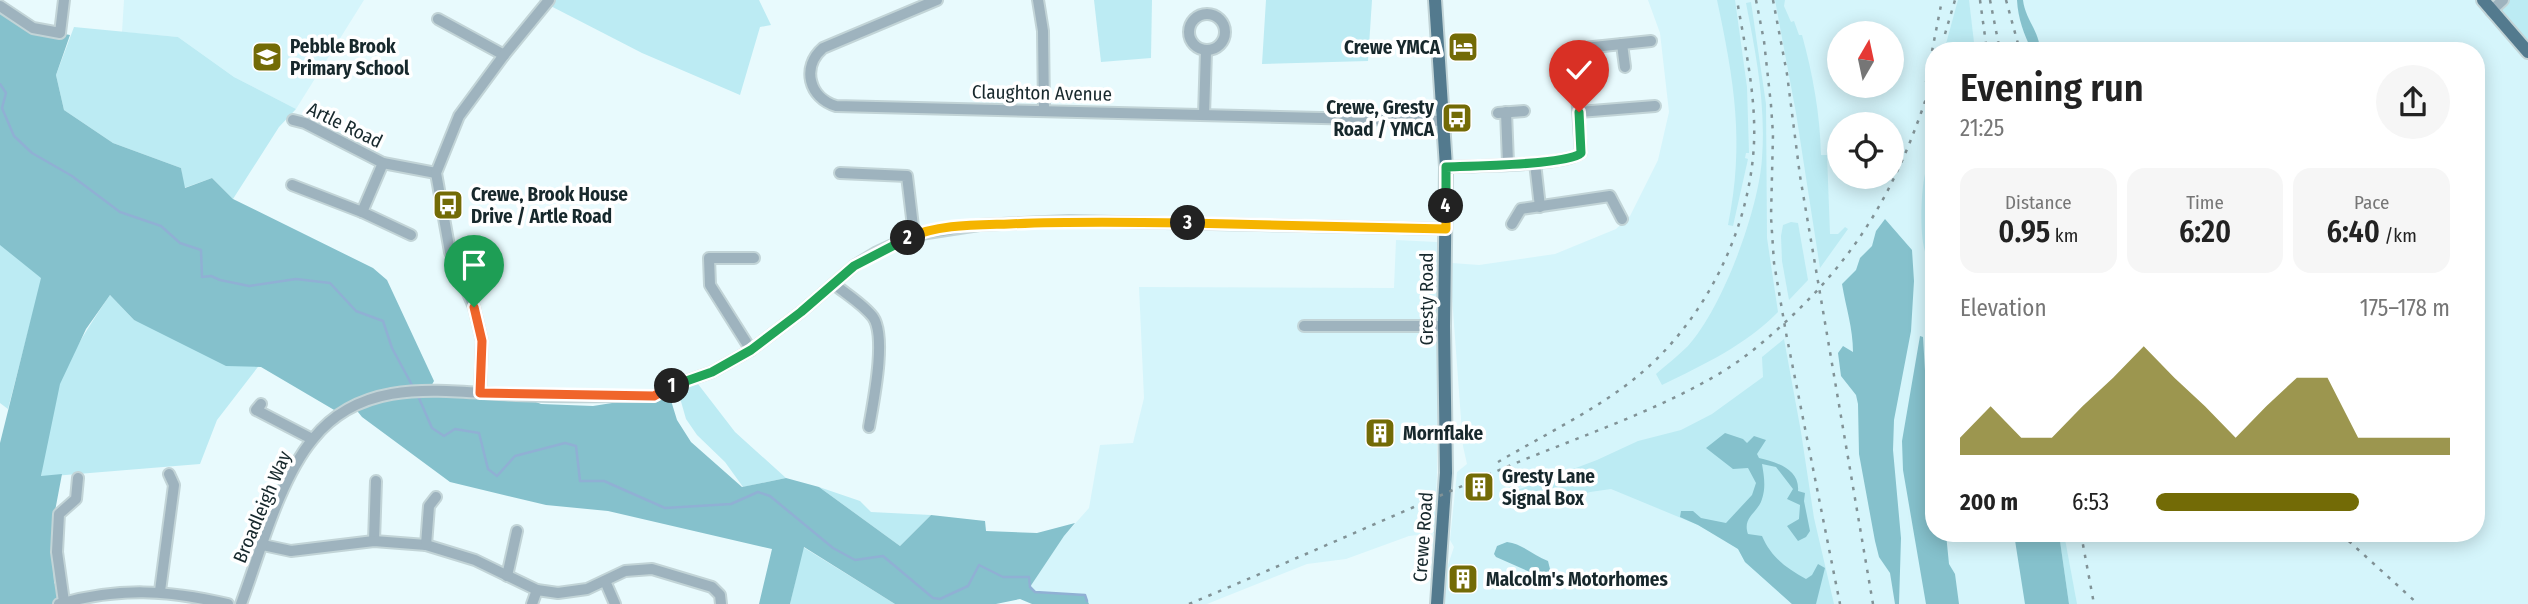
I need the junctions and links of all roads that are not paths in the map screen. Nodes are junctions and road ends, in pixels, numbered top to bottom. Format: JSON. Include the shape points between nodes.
{"nodes":[{"id":1,"x":64,"y":0,"type":"edge"},
{"id":2,"x":549,"y":0,"type":"edge"},
{"id":3,"x":937,"y":0,"type":"edge"},
{"id":4,"x":1038,"y":0,"type":"edge"},
{"id":5,"x":1435,"y":0,"type":"edge"},
{"id":6,"x":2503,"y":0,"type":"edge"},
{"id":7,"x":2487,"y":5,"type":"edge"},
{"id":8,"x":0,"y":6,"type":"edge"},
{"id":9,"x":438,"y":19,"type":"dead end"},
{"id":10,"x":1651,"y":41,"type":"dead end"},
{"id":11,"x":1622,"y":44,"type":"junction"},
{"id":12,"x":1206,"y":51,"type":"dead end"},
{"id":13,"x":2528,"y":52,"type":"edge"},
{"id":14,"x":504,"y":55,"type":"junction"},
{"id":15,"x":1625,"y":67,"type":"dead end"},
{"id":16,"x":1655,"y":106,"type":"dead end"},
{"id":17,"x":1044,"y":111,"type":"junction"},
{"id":18,"x":1524,"y":111,"type":"dead end"},
{"id":19,"x":1579,"y":112,"type":"junction"},
{"id":20,"x":1204,"y":115,"type":"junction"},
{"id":21,"x":293,"y":120,"type":"dead end"},
{"id":22,"x":1444,"y":121,"type":"junction"},
{"id":23,"x":383,"y":163,"type":"junction"},
{"id":24,"x":1508,"y":163,"type":"junction"},
{"id":25,"x":1535,"y":163,"type":"junction"},
{"id":26,"x":1446,"y":167,"type":"junction"},
{"id":27,"x":436,"y":173,"type":"junction"},
{"id":28,"x":840,"y":173,"type":"dead end"},
{"id":29,"x":292,"y":184,"type":"dead end"},
{"id":30,"x":1540,"y":207,"type":"junction"},
{"id":31,"x":362,"y":212,"type":"junction"},
{"id":32,"x":1622,"y":219,"type":"dead end"},
{"id":33,"x":1512,"y":225,"type":"dead end"},
{"id":34,"x":1446,"y":229,"type":"junction"},
{"id":35,"x":411,"y":235,"type":"dead end"},
{"id":36,"x":914,"y":235,"type":"junction"},
{"id":37,"x":754,"y":258,"type":"dead end"},
{"id":38,"x":834,"y":285,"type":"junction"},
{"id":39,"x":1304,"y":326,"type":"dead end"},
{"id":40,"x":1444,"y":326,"type":"junction"},
{"id":41,"x":751,"y":350,"type":"junction"},
{"id":42,"x":480,"y":393,"type":"junction"},
{"id":43,"x":256,"y":410,"type":"dead end"},
{"id":44,"x":869,"y":427,"type":"dead end"},
{"id":45,"x":312,"y":439,"type":"junction"},
{"id":46,"x":1446,"y":473,"type":"joint"},
{"id":47,"x":78,"y":478,"type":"dead end"},
{"id":48,"x":376,"y":481,"type":"dead end"},
{"id":49,"x":188,"y":484,"type":"dead end"},
{"id":50,"x":428,"y":502,"type":"dead end"},
{"id":51,"x":517,"y":531,"type":"dead end"},
{"id":52,"x":374,"y":541,"type":"junction"},
{"id":53,"x":263,"y":545,"type":"junction"},
{"id":54,"x":426,"y":545,"type":"junction"},
{"id":55,"x":507,"y":576,"type":"junction"},
{"id":56,"x":605,"y":581,"type":"junction"},
{"id":57,"x":537,"y":590,"type":"junction"},
{"id":58,"x":160,"y":591,"type":"junction"},
{"id":59,"x":102,"y":599,"type":"edge"},
{"id":60,"x":62,"y":603,"type":"edge"},
{"id":61,"x":228,"y":604,"type":"edge"},
{"id":62,"x":242,"y":604,"type":"edge"},
{"id":63,"x":533,"y":604,"type":"edge"},
{"id":64,"x":615,"y":604,"type":"edge"},
{"id":65,"x":721,"y":604,"type":"edge"},
{"id":66,"x":1437,"y":604,"type":"edge"}],
"edges":[{"from":1,"to":8,"type":"street","via":[[60,33],[33,28]]},
{"from":2,"to":14,"type":"street"},
{"from":3,"to":17,"type":"street","name":"Claughton Avenue","via":[[822,48],[810,68],[816,93],[836,106]]},
{"from":4,"to":17,"type":"street"},
{"from":5,"to":22,"type":"main road","name":"Gresty Road"},
{"from":6,"to":7,"type":"street"},
{"from":7,"to":13,"type":"main road"},
{"from":9,"to":14,"type":"street"},
{"from":10,"to":11,"type":"street"},
{"from":11,"to":15,"type":"street"},
{"from":11,"to":19,"type":"street","via":[[1574,49]]},
{"from":12,"to":20,"type":"street"},
{"from":14,"to":27,"type":"street","via":[[459,116]]},
{"from":16,"to":19,"type":"street"},
{"from":17,"to":20,"type":"street","name":"Claughton Avenue"},
{"from":18,"to":24,"type":"street","via":[[1502,113]]},
{"from":19,"to":25,"type":"street","via":[[1581,153],[1575,158]]},
{"from":20,"to":22,"type":"street","name":"Claughton Avenue"},
{"from":21,"to":23,"type":"street","name":"Artle Road"},
{"from":22,"to":26,"type":"main road","name":"Gresty Road"},
{"from":23,"to":27,"type":"street","name":"Artle Road"},
{"from":23,"to":31,"type":"street","name":"Artle Road"},
{"from":24,"to":25,"type":"street"},
{"from":24,"to":26,"type":"street"},
{"from":25,"to":30,"type":"street"},
{"from":26,"to":34,"type":"main road","name":"Gresty Road"},
{"from":27,"to":42,"type":"street","via":[[450,252],[474,307],[482,341]]},
{"from":28,"to":36,"type":"street","via":[[907,176]]},
{"from":29,"to":31,"type":"street"},
{"from":30,"to":32,"type":"street","via":[[1610,196]]},
{"from":30,"to":33,"type":"street","via":[[1521,209]]},
{"from":31,"to":35,"type":"street"},
{"from":34,"to":36,"type":"street","name":"Broadleigh Way","via":[[1069,221],[979,225]]},
{"from":34,"to":40,"type":"main road","name":"Gresty Road"},
{"from":36,"to":38,"type":"street","name":"Broadleigh Way","via":[[854,266]]},
{"from":37,"to":41,"type":"street","via":[[709,258],[710,285]]},
{"from":38,"to":41,"type":"street","name":"Broadleigh Way"},
{"from":38,"to":44,"type":"street","via":[[869,313],[878,329]]},
{"from":39,"to":40,"type":"street"},
{"from":40,"to":46,"type":"main road","name":"Gresty Road"},
{"from":41,"to":42,"type":"street","name":"Broadleigh Way","via":[[654,396]]},
{"from":42,"to":45,"type":"street","name":"Broadleigh Way","via":[[391,393],[348,410]]},
{"from":43,"to":45,"type":"street"},
{"from":45,"to":53,"type":"street","name":"Broadleigh Way","via":[[290,475]]},
{"from":46,"to":66,"type":"main road","name":"Crewe Road"},
{"from":47,"to":60,"type":"street","via":[[76,499],[58,514]]},
{"from":48,"to":52,"type":"street"},
{"from":49,"to":58,"type":"street","via":[[172,480]]},
{"from":50,"to":54,"type":"street"},
{"from":51,"to":55,"type":"street"},
{"from":52,"to":53,"type":"street","via":[[291,551]]},
{"from":52,"to":54,"type":"street"},
{"from":53,"to":62,"type":"street","name":"Broadleigh Way"},
{"from":54,"to":55,"type":"street","via":[[475,560]]},
{"from":55,"to":57,"type":"street"},
{"from":56,"to":57,"type":"street","via":[[569,592]]},
{"from":56,"to":64,"type":"street"},
{"from":56,"to":65,"type":"street","via":[[625,572],[652,569],[712,587]]},
{"from":57,"to":63,"type":"street"},
{"from":58,"to":59,"type":"street","via":[[130,591]]},
{"from":58,"to":61,"type":"street"},
{"from":59,"to":60,"type":"street"}]}
